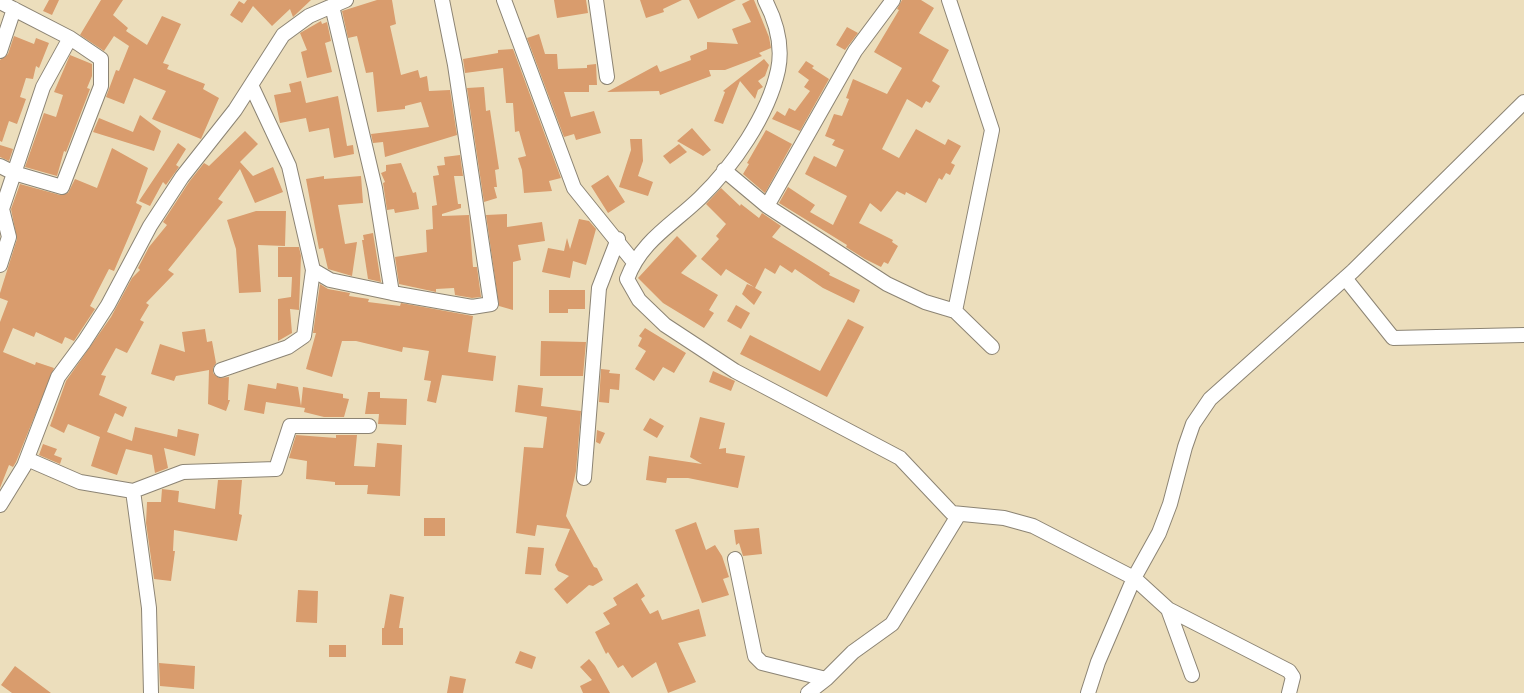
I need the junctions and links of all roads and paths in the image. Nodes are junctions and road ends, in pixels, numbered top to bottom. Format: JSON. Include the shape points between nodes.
{"nodes":[{"id":1,"x":442,"y":0,"type":"edge"},
{"id":2,"x":504,"y":0,"type":"edge"},
{"id":3,"x":596,"y":0,"type":"edge"},
{"id":4,"x":765,"y":0,"type":"edge"},
{"id":5,"x":893,"y":0,"type":"edge"},
{"id":6,"x":949,"y":0,"type":"edge"},
{"id":7,"x":0,"y":2,"type":"edge"},
{"id":8,"x":341,"y":2,"type":"edge"},
{"id":9,"x":14,"y":9,"type":"junction"},
{"id":10,"x":70,"y":38,"type":"junction"},
{"id":11,"x":0,"y":51,"type":"edge"},
{"id":12,"x":607,"y":77,"type":"dead end"},
{"id":13,"x":251,"y":85,"type":"junction"},
{"id":14,"x":1524,"y":102,"type":"edge"},
{"id":15,"x":0,"y":166,"type":"edge"},
{"id":16,"x":724,"y":170,"type":"junction"},
{"id":17,"x":14,"y":173,"type":"junction"},
{"id":18,"x":767,"y":206,"type":"junction"},
{"id":19,"x":1,"y":209,"type":"edge"},
{"id":20,"x":618,"y":240,"type":"junction"},
{"id":21,"x":634,"y":261,"type":"junction"},
{"id":22,"x":0,"y":265,"type":"edge"},
{"id":23,"x":312,"y":270,"type":"junction"},
{"id":24,"x":1345,"y":278,"type":"junction"},
{"id":25,"x":392,"y":293,"type":"junction"},
{"id":26,"x":955,"y":311,"type":"junction"},
{"id":27,"x":1524,"y":335,"type":"edge"},
{"id":28,"x":992,"y":347,"type":"dead end"},
{"id":29,"x":221,"y":370,"type":"dead end"},
{"id":30,"x":369,"y":426,"type":"dead end"},
{"id":31,"x":27,"y":459,"type":"junction"},
{"id":32,"x":584,"y":478,"type":"dead end"},
{"id":33,"x":132,"y":491,"type":"junction"},
{"id":34,"x":0,"y":504,"type":"edge"},
{"id":35,"x":959,"y":514,"type":"junction"},
{"id":36,"x":735,"y":559,"type":"dead end"},
{"id":37,"x":1134,"y":578,"type":"junction"},
{"id":38,"x":1168,"y":609,"type":"junction"},
{"id":39,"x":1192,"y":675,"type":"dead end"},
{"id":40,"x":826,"y":679,"type":"junction"},
{"id":41,"x":151,"y":693,"type":"edge"},
{"id":42,"x":808,"y":693,"type":"edge"},
{"id":43,"x":1088,"y":693,"type":"edge"},
{"id":44,"x":1289,"y":693,"type":"edge"}],
"edges":[{"from":1,"to":25,"type":"street","via":[[491,304],[472,307]]},
{"from":2,"to":20,"type":"street","via":[[574,188]]},
{"from":3,"to":12,"type":"street"},
{"from":4,"to":16,"type":"street","via":[[775,19],[778,69],[766,105],[742,148]]},
{"from":5,"to":18,"type":"street","via":[[856,51]]},
{"from":6,"to":26,"type":"street","via":[[992,130]]},
{"from":7,"to":9,"type":"street"},
{"from":8,"to":13,"type":"street","via":[[309,16],[283,35]]},
{"from":8,"to":25,"type":"street"},
{"from":9,"to":10,"type":"street"},
{"from":9,"to":11,"type":"street"},
{"from":10,"to":17,"type":"street","via":[[43,87]]},
{"from":10,"to":17,"type":"street","via":[[102,59],[101,86],[62,187]]},
{"from":13,"to":23,"type":"street","via":[[289,166]]},
{"from":13,"to":31,"type":"street","via":[[182,177],[150,226],[108,305],[58,377]]},
{"from":14,"to":24,"type":"street"},
{"from":15,"to":17,"type":"street"},
{"from":16,"to":18,"type":"street"},
{"from":16,"to":21,"type":"street","via":[[701,198],[650,241]]},
{"from":17,"to":19,"type":"street"},
{"from":18,"to":26,"type":"street","via":[[887,284]]},
{"from":19,"to":22,"type":"street","via":[[9,237]]},
{"from":20,"to":21,"type":"street"},
{"from":20,"to":32,"type":"street","via":[[600,288]]},
{"from":21,"to":35,"type":"street","via":[[627,279],[639,300],[665,325],[735,371],[900,458],[952,513]]},
{"from":23,"to":25,"type":"street","via":[[330,280]]},
{"from":23,"to":29,"type":"street","via":[[304,336],[288,347]]},
{"from":24,"to":27,"type":"street","via":[[1392,338]]},
{"from":24,"to":37,"type":"street","via":[[1210,399],[1193,424],[1164,519]]},
{"from":26,"to":28,"type":"street"},
{"from":30,"to":33,"type":"street","via":[[290,426],[276,469],[183,472]]},
{"from":31,"to":33,"type":"street","via":[[80,482]]},
{"from":31,"to":34,"type":"street"},
{"from":33,"to":41,"type":"street","via":[[149,608]]},
{"from":35,"to":37,"type":"street","via":[[1004,518],[1033,526]]},
{"from":35,"to":40,"type":"street","via":[[892,624],[853,652]]},
{"from":36,"to":40,"type":"street","via":[[755,656],[762,663]]},
{"from":37,"to":38,"type":"street"},
{"from":37,"to":43,"type":"street"},
{"from":38,"to":39,"type":"street"},
{"from":38,"to":44,"type":"street","via":[[1289,671],[1293,677]]},
{"from":40,"to":42,"type":"street"}]}
